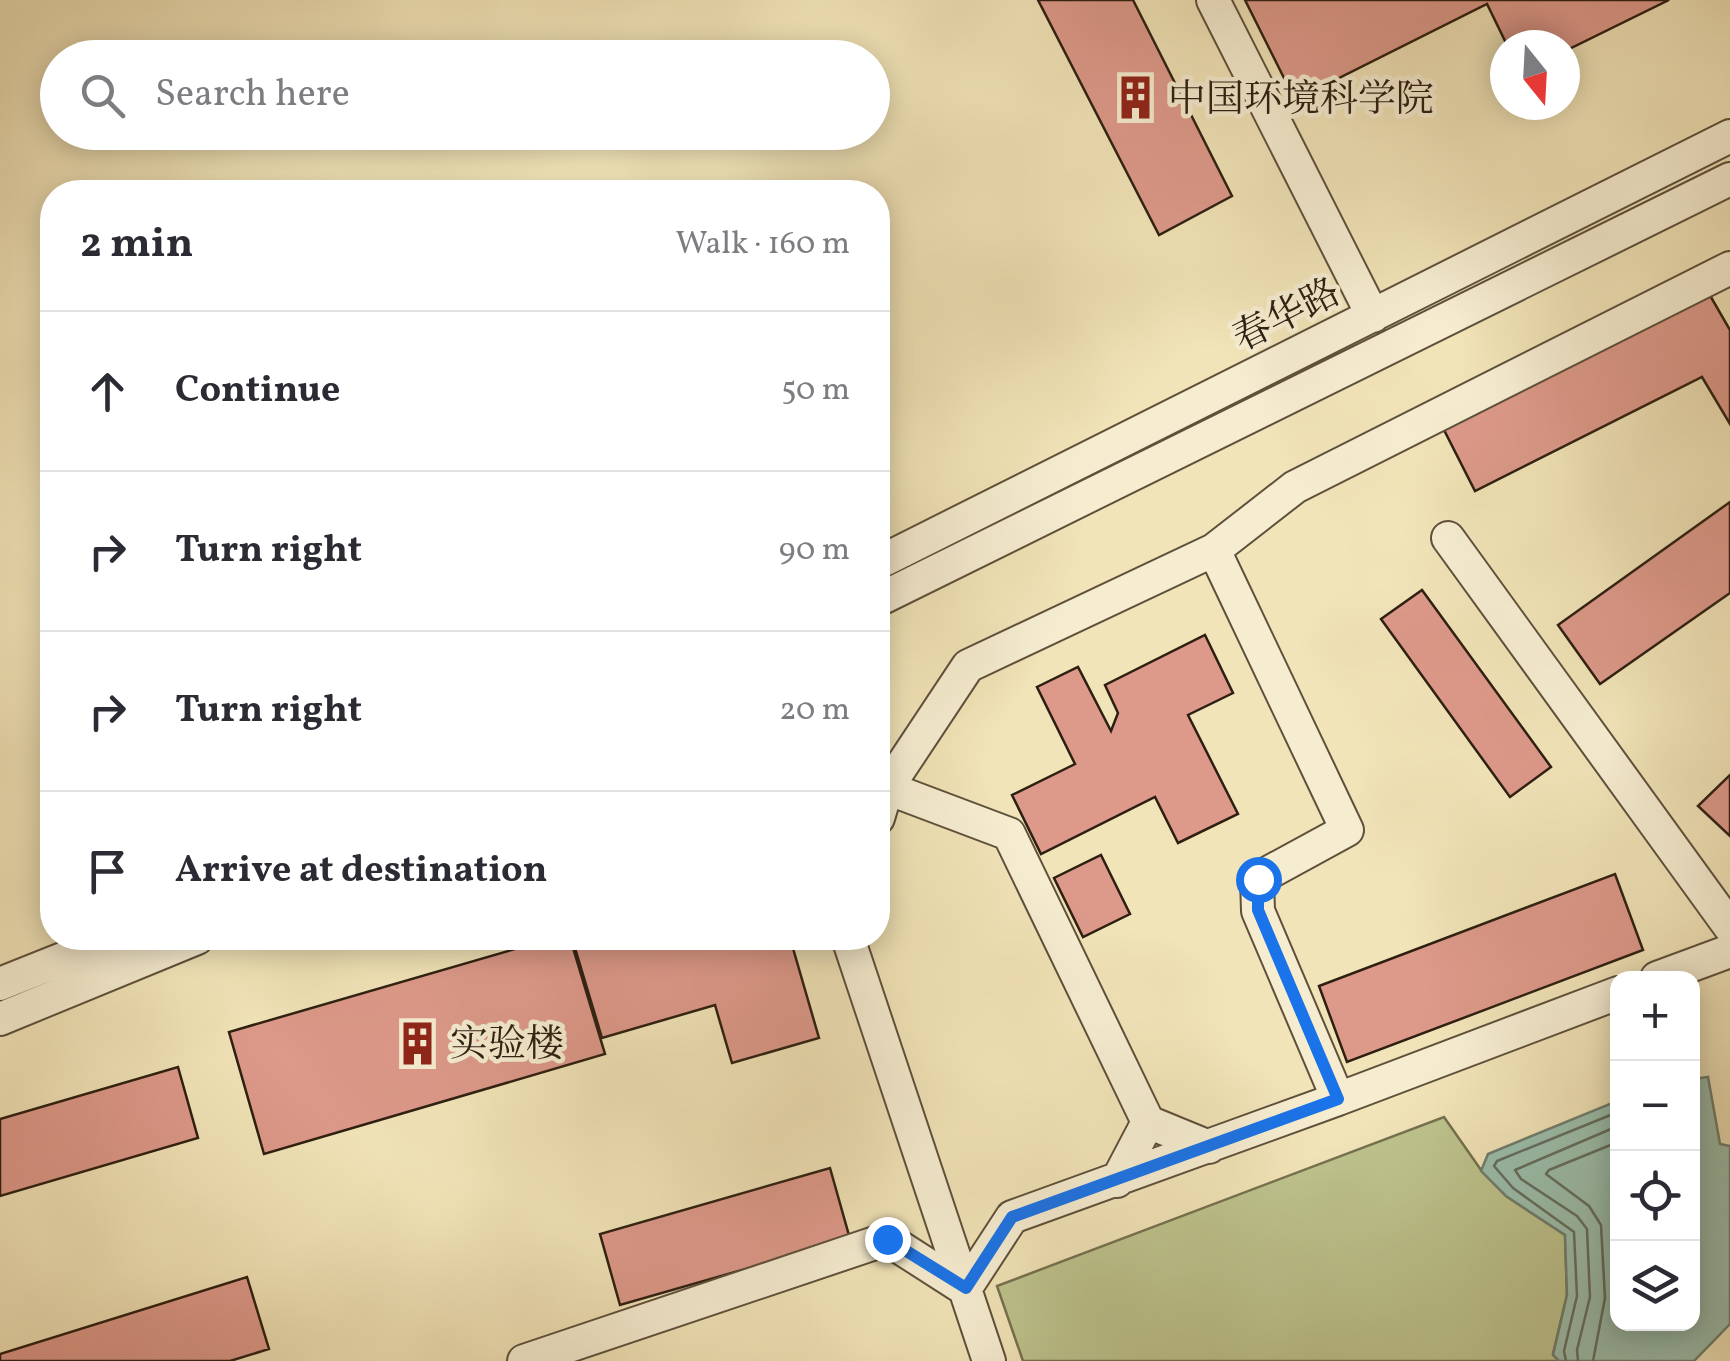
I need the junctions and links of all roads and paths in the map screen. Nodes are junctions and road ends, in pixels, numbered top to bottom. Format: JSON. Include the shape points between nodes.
{"nodes":[{"id":1,"x":1214,"y":0,"type":"edge"},
{"id":2,"x":1730,"y":136,"type":"edge"},
{"id":3,"x":1730,"y":178,"type":"edge"},
{"id":4,"x":1730,"y":268,"type":"edge"},
{"id":5,"x":1373,"y":316,"type":"junction"},
{"id":6,"x":1448,"y":538,"type":"dead end"},
{"id":7,"x":1214,"y":550,"type":"junction"},
{"id":8,"x":890,"y":557,"type":"edge"},
{"id":9,"x":890,"y":594,"type":"edge"},
{"id":10,"x":890,"y":778,"type":"edge"},
{"id":11,"x":890,"y":794,"type":"edge"},
{"id":12,"x":1730,"y":927,"type":"edge"},
{"id":13,"x":86,"y":950,"type":"edge"},
{"id":14,"x":168,"y":950,"type":"edge"},
{"id":15,"x":852,"y":950,"type":"edge"},
{"id":16,"x":1730,"y":951,"type":"edge"},
{"id":17,"x":1676,"y":971,"type":"edge"},
{"id":18,"x":0,"y":984,"type":"edge"},
{"id":19,"x":1610,"y":997,"type":"edge"},
{"id":20,"x":0,"y":1019,"type":"edge"},
{"id":21,"x":1338,"y":1099,"type":"junction"},
{"id":22,"x":1148,"y":1122,"type":"junction"},
{"id":23,"x":1209,"y":1147,"type":"junction"},
{"id":24,"x":1117,"y":1181,"type":"junction"},
{"id":25,"x":966,"y":1288,"type":"junction"},
{"id":26,"x":524,"y":1361,"type":"edge"},
{"id":27,"x":989,"y":1361,"type":"edge"}],
"edges":[{"from":1,"to":5,"type":"street"},
{"from":2,"to":5,"type":"street","name":"春华路"},
{"from":3,"to":9,"type":"street","name":"春华路"},
{"from":4,"to":7,"type":"street","via":[[1295,487]]},
{"from":5,"to":8,"type":"street","name":"春华路"},
{"from":6,"to":12,"type":"street"},
{"from":7,"to":10,"type":"street","via":[[968,666]]},
{"from":7,"to":21,"type":"street","via":[[1347,830],[1258,879],[1258,910]]},
{"from":11,"to":22,"type":"street","via":[[1009,834]]},
{"from":13,"to":18,"type":"street"},
{"from":14,"to":20,"type":"street"},
{"from":15,"to":25,"type":"street"},
{"from":16,"to":17,"type":"street"},
{"from":19,"to":21,"type":"street"},
{"from":21,"to":23,"type":"street"},
{"from":22,"to":23,"type":"street"},
{"from":22,"to":24,"type":"street"},
{"from":23,"to":24,"type":"street"},
{"from":24,"to":25,"type":"street","via":[[1012,1217]]},
{"from":25,"to":26,"type":"street","via":[[887,1239]]},
{"from":25,"to":27,"type":"street"}]}
